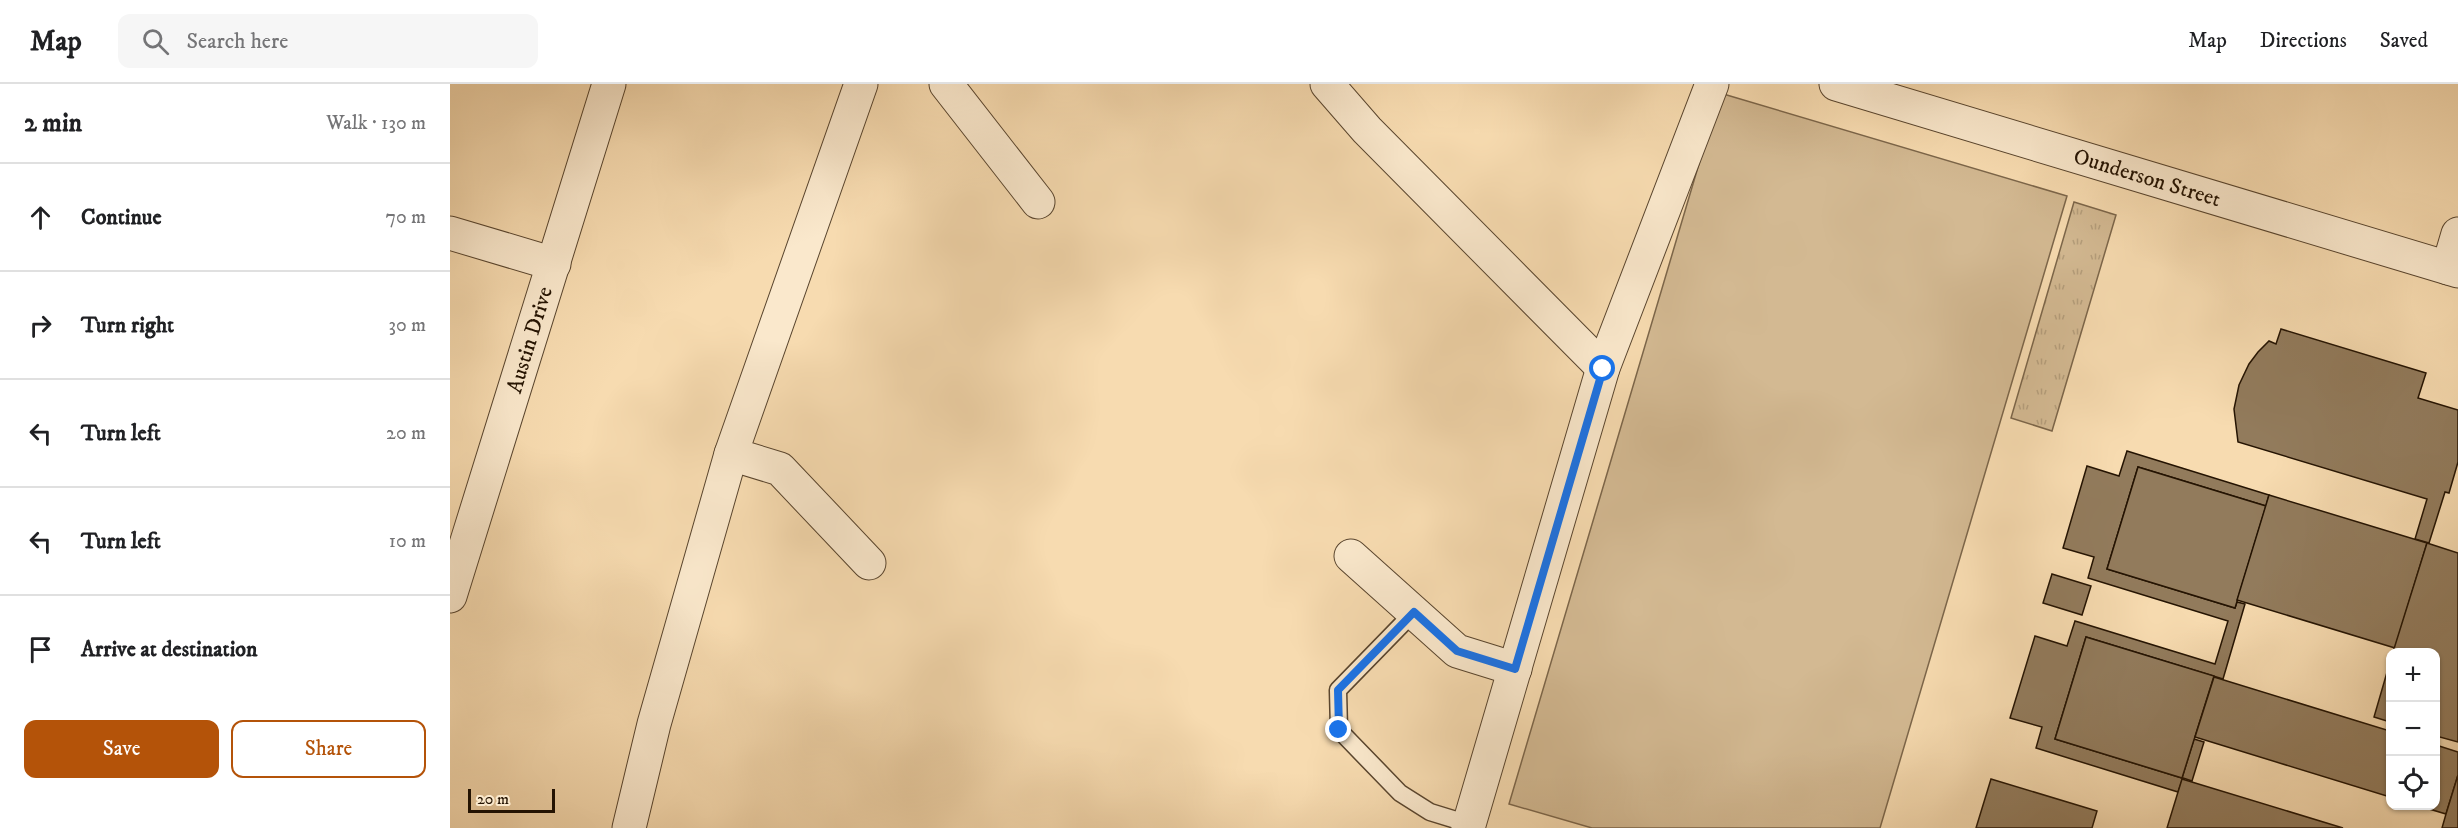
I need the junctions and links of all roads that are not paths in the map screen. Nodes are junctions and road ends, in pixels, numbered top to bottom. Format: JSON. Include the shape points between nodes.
{"nodes":[{"id":1,"x":609,"y":84,"type":"edge"},
{"id":2,"x":861,"y":84,"type":"edge"},
{"id":3,"x":946,"y":84,"type":"edge"},
{"id":4,"x":1327,"y":84,"type":"edge"},
{"id":5,"x":1712,"y":84,"type":"edge"},
{"id":6,"x":1836,"y":84,"type":"edge"},
{"id":7,"x":1038,"y":202,"type":"dead end"},
{"id":8,"x":450,"y":233,"type":"edge"},
{"id":9,"x":2458,"y":234,"type":"edge"},
{"id":10,"x":554,"y":264,"type":"junction"},
{"id":11,"x":2453,"y":270,"type":"edge"},
{"id":12,"x":1603,"y":369,"type":"junction"},
{"id":13,"x":731,"y":454,"type":"junction"},
{"id":14,"x":1351,"y":556,"type":"dead end"},
{"id":15,"x":868,"y":563,"type":"dead end"},
{"id":16,"x":451,"y":591,"type":"edge"},
{"id":17,"x":1414,"y":612,"type":"junction"},
{"id":18,"x":1515,"y":669,"type":"junction"},
{"id":19,"x":1468,"y":826,"type":"edge"},
{"id":20,"x":629,"y":828,"type":"edge"}],
"edges":[{"from":1,"to":10,"type":"street","name":"Austin Drive"},
{"from":2,"to":13,"type":"street"},
{"from":3,"to":7,"type":"street"},
{"from":4,"to":12,"type":"street","via":[[1367,130]]},
{"from":5,"to":12,"type":"street"},
{"from":6,"to":11,"type":"street","name":"Ounderson Street"},
{"from":8,"to":10,"type":"street"},
{"from":9,"to":11,"type":"street"},
{"from":10,"to":16,"type":"street","name":"Austin Drive"},
{"from":12,"to":18,"type":"street"},
{"from":13,"to":15,"type":"street","via":[[780,469]]},
{"from":13,"to":20,"type":"street","via":[[654,724]]},
{"from":14,"to":17,"type":"street"},
{"from":17,"to":18,"type":"street","via":[[1457,651]]},
{"from":17,"to":19,"type":"lane","via":[[1338,690],[1339,730],[1400,793],[1431,812]]},
{"from":18,"to":19,"type":"street"}]}
